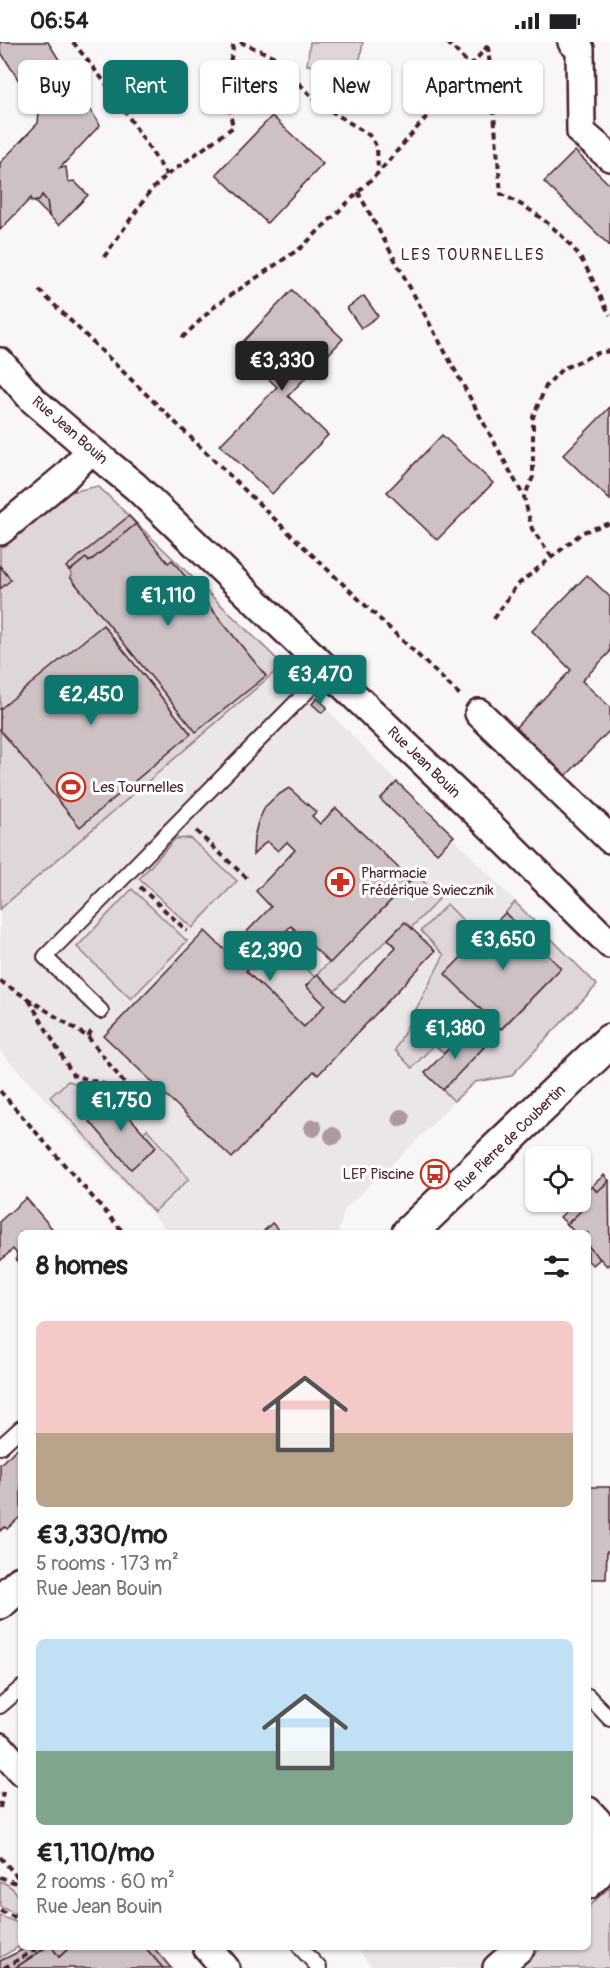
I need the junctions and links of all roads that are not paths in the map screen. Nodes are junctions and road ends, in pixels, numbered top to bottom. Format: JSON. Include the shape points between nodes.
{"nodes":[{"id":1,"x":572,"y":42,"type":"edge"},
{"id":2,"x":610,"y":157,"type":"edge"},
{"id":3,"x":0,"y":362,"type":"edge"},
{"id":4,"x":91,"y":450,"type":"junction"},
{"id":5,"x":0,"y":531,"type":"edge"},
{"id":6,"x":328,"y":670,"type":"junction"},
{"id":7,"x":478,"y":713,"type":"road end"},
{"id":8,"x":610,"y":839,"type":"edge"},
{"id":9,"x":610,"y":944,"type":"edge"},
{"id":10,"x":101,"y":1011,"type":"road end"},
{"id":11,"x":610,"y":1041,"type":"edge"},
{"id":12,"x":413,"y":1230,"type":"edge"},
{"id":13,"x":18,"y":1431,"type":"edge"},
{"id":14,"x":0,"y":1447,"type":"edge"},
{"id":15,"x":18,"y":1586,"type":"edge"},
{"id":16,"x":0,"y":1602,"type":"edge"},
{"id":17,"x":18,"y":1691,"type":"edge"},
{"id":18,"x":591,"y":1699,"type":"edge"},
{"id":19,"x":0,"y":1706,"type":"edge"},
{"id":20,"x":610,"y":1719,"type":"edge"},
{"id":21,"x":0,"y":1747,"type":"edge"},
{"id":22,"x":18,"y":1768,"type":"edge"},
{"id":23,"x":591,"y":1814,"type":"edge"},
{"id":24,"x":591,"y":1882,"type":"edge"},
{"id":25,"x":210,"y":1950,"type":"edge"},
{"id":26,"x":303,"y":1950,"type":"edge"},
{"id":27,"x":518,"y":1950,"type":"edge"},
{"id":28,"x":225,"y":1968,"type":"edge"},
{"id":29,"x":319,"y":1968,"type":"edge"},
{"id":30,"x":497,"y":1968,"type":"edge"}],
"edges":[{"from":1,"to":2,"type":"street","via":[[580,49],[581,132]]},
{"from":3,"to":4,"type":"street","name":"Rue Jean Bouin","via":[[32,399]]},
{"from":4,"to":5,"type":"street"},
{"from":4,"to":6,"type":"street","name":"Rue Jean Bouin","via":[[135,486]]},
{"from":6,"to":9,"type":"street","name":"Rue Jean Bouin"},
{"from":6,"to":10,"type":"lane","via":[[45,957]]},
{"from":7,"to":8,"type":"street"},
{"from":11,"to":12,"type":"street","name":"Rue Pierre de Coubertin"},
{"from":13,"to":14,"type":"lane"},
{"from":15,"to":16,"type":"street"},
{"from":17,"to":19,"type":"lane"},
{"from":18,"to":20,"type":"lane"},
{"from":21,"to":22,"type":"street"},
{"from":23,"to":24,"type":"street","via":[[601,1825],[603,1851],[599,1874]]},
{"from":25,"to":28,"type":"street"},
{"from":26,"to":29,"type":"lane"},
{"from":27,"to":30,"type":"street"}]}
